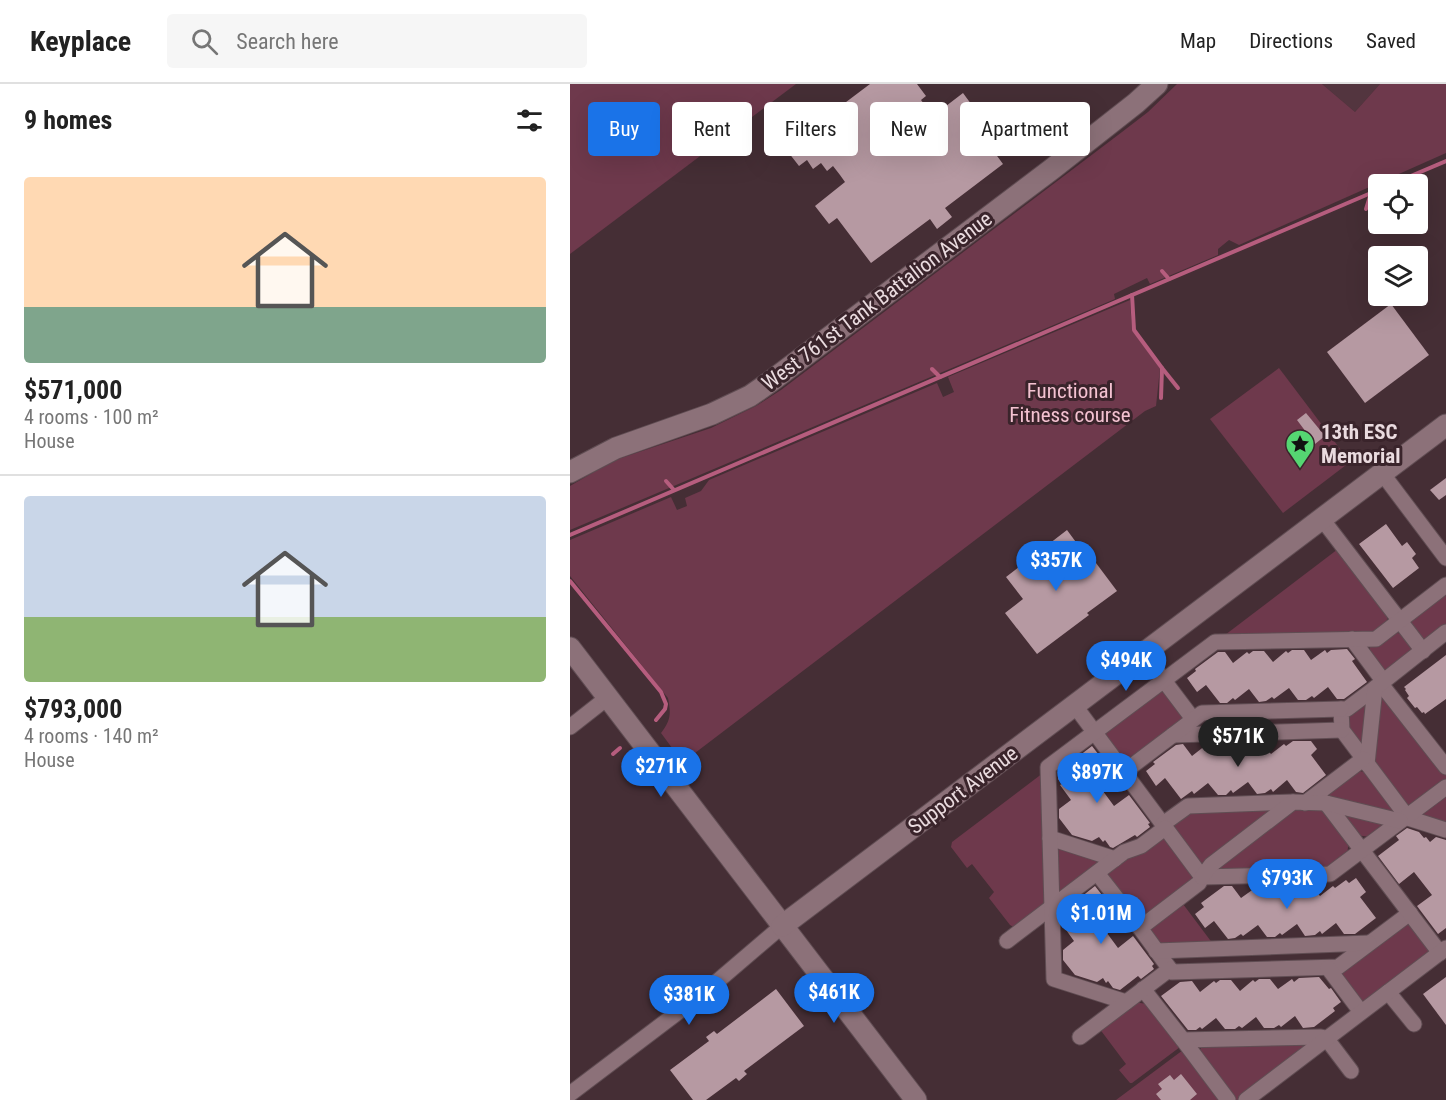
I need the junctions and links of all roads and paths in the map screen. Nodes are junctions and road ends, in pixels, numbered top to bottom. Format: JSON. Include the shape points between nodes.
{"nodes":[{"id":1,"x":1157,"y":84,"type":"edge"},
{"id":2,"x":1446,"y":425,"type":"edge"},
{"id":3,"x":570,"y":472,"type":"edge"},
{"id":4,"x":1383,"y":473,"type":"junction"},
{"id":5,"x":1322,"y":519,"type":"junction"},
{"id":6,"x":1446,"y":558,"type":"edge"},
{"id":7,"x":1446,"y":585,"type":"edge"},
{"id":8,"x":1400,"y":620,"type":"junction"},
{"id":9,"x":1446,"y":633,"type":"edge"},
{"id":10,"x":1352,"y":639,"type":"junction"},
{"id":11,"x":570,"y":648,"type":"edge"},
{"id":12,"x":1423,"y":651,"type":"junction"},
{"id":13,"x":1144,"y":654,"type":"junction"},
{"id":14,"x":1164,"y":680,"type":"junction"},
{"id":15,"x":1380,"y":685,"type":"junction"},
{"id":16,"x":607,"y":698,"type":"junction"},
{"id":17,"x":1075,"y":706,"type":"junction"},
{"id":18,"x":1341,"y":709,"type":"junction"},
{"id":19,"x":1194,"y":719,"type":"junction"},
{"id":20,"x":570,"y":727,"type":"edge"},
{"id":21,"x":1342,"y":730,"type":"junction"},
{"id":22,"x":1094,"y":733,"type":"junction"},
{"id":23,"x":1173,"y":735,"type":"junction"},
{"id":24,"x":1365,"y":762,"type":"junction"},
{"id":25,"x":1446,"y":767,"type":"edge"},
{"id":26,"x":1124,"y":772,"type":"junction"},
{"id":27,"x":1446,"y":787,"type":"edge"},
{"id":28,"x":1299,"y":802,"type":"junction"},
{"id":29,"x":1326,"y":803,"type":"junction"},
{"id":30,"x":1403,"y":818,"type":"junction"},
{"id":31,"x":1164,"y":826,"type":"junction"},
{"id":32,"x":1446,"y":830,"type":"edge"},
{"id":33,"x":1050,"y":838,"type":"junction"},
{"id":34,"x":1362,"y":850,"type":"junction"},
{"id":35,"x":1115,"y":859,"type":"junction"},
{"id":36,"x":1097,"y":873,"type":"junction"},
{"id":37,"x":1202,"y":877,"type":"junction"},
{"id":38,"x":1052,"y":907,"type":"junction"},
{"id":39,"x":1410,"y":913,"type":"junction"},
{"id":40,"x":782,"y":926,"type":"junction"},
{"id":41,"x":1140,"y":928,"type":"junction"},
{"id":42,"x":1007,"y":941,"type":"dead end"},
{"id":43,"x":1370,"y":944,"type":"junction"},
{"id":44,"x":1443,"y":950,"type":"edge"},
{"id":45,"x":1156,"y":951,"type":"junction"},
{"id":46,"x":1328,"y":968,"type":"junction"},
{"id":47,"x":1170,"y":969,"type":"junction"},
{"id":48,"x":1143,"y":989,"type":"junction"},
{"id":49,"x":1388,"y":992,"type":"junction"},
{"id":50,"x":1126,"y":1002,"type":"junction"},
{"id":51,"x":1361,"y":1012,"type":"junction"},
{"id":52,"x":1414,"y":1024,"type":"dead end"},
{"id":53,"x":1080,"y":1036,"type":"dead end"},
{"id":54,"x":1326,"y":1038,"type":"junction"},
{"id":55,"x":1183,"y":1041,"type":"junction"},
{"id":56,"x":1351,"y":1071,"type":"dead end"},
{"id":57,"x":576,"y":1095,"type":"edge"},
{"id":58,"x":916,"y":1100,"type":"edge"},
{"id":59,"x":1228,"y":1100,"type":"edge"},
{"id":60,"x":1246,"y":1100,"type":"edge"}],
"edges":[{"from":1,"to":3,"type":"street","name":"West 761st Tank Battalion Avenue","via":[[1052,169],[764,387],[712,414],[616,448]]},
{"from":2,"to":4,"type":"street","name":"Support Avenue"},
{"from":4,"to":5,"type":"street","name":"Support Avenue"},
{"from":4,"to":6,"type":"street"},
{"from":5,"to":8,"type":"street"},
{"from":5,"to":13,"type":"street","name":"Support Avenue"},
{"from":7,"to":8,"type":"street"},
{"from":8,"to":10,"type":"street","via":[[1376,639]]},
{"from":8,"to":12,"type":"street"},
{"from":9,"to":12,"type":"street"},
{"from":10,"to":14,"type":"street","via":[[1215,642]]},
{"from":10,"to":15,"type":"street"},
{"from":11,"to":16,"type":"street"},
{"from":12,"to":15,"type":"street"},
{"from":13,"to":14,"type":"street"},
{"from":13,"to":17,"type":"street","name":"Support Avenue"},
{"from":14,"to":19,"type":"street"},
{"from":14,"to":22,"type":"street"},
{"from":15,"to":18,"type":"street","via":[[1347,709]]},
{"from":15,"to":24,"type":"street"},
{"from":15,"to":25,"type":"street"},
{"from":16,"to":20,"type":"street"},
{"from":16,"to":40,"type":"street"},
{"from":17,"to":22,"type":"street"},
{"from":17,"to":40,"type":"street","name":"Support Avenue"},
{"from":18,"to":19,"type":"street","via":[[1202,713]]},
{"from":18,"to":21,"type":"street"},
{"from":19,"to":23,"type":"street"},
{"from":21,"to":23,"type":"street"},
{"from":21,"to":24,"type":"street"},
{"from":22,"to":26,"type":"street"},
{"from":22,"to":33,"type":"street","via":[[1048,767]]},
{"from":23,"to":26,"type":"street"},
{"from":24,"to":28,"type":"street"},
{"from":24,"to":30,"type":"street"},
{"from":26,"to":31,"type":"street"},
{"from":27,"to":30,"type":"street"},
{"from":28,"to":29,"type":"street"},
{"from":28,"to":31,"type":"street","via":[[1188,806]]},
{"from":28,"to":37,"type":"street","via":[[1212,865]]},
{"from":29,"to":30,"type":"street"},
{"from":29,"to":34,"type":"street"},
{"from":30,"to":32,"type":"street"},
{"from":30,"to":34,"type":"street"},
{"from":31,"to":35,"type":"street","via":[[1141,846]]},
{"from":31,"to":37,"type":"street"},
{"from":33,"to":35,"type":"street"},
{"from":33,"to":38,"type":"street"},
{"from":34,"to":37,"type":"street","via":[[1330,874]]},
{"from":34,"to":39,"type":"street"},
{"from":35,"to":36,"type":"street"},
{"from":36,"to":38,"type":"street"},
{"from":36,"to":41,"type":"street"},
{"from":37,"to":41,"type":"street"},
{"from":38,"to":42,"type":"street"},
{"from":38,"to":50,"type":"street","via":[[1054,979]]},
{"from":39,"to":43,"type":"street"},
{"from":39,"to":44,"type":"street"},
{"from":40,"to":57,"type":"street","name":"Support Avenue"},
{"from":40,"to":58,"type":"street"},
{"from":41,"to":45,"type":"street"},
{"from":43,"to":45,"type":"street"},
{"from":43,"to":46,"type":"street","via":[[1338,967]]},
{"from":44,"to":49,"type":"street"},
{"from":45,"to":47,"type":"street"},
{"from":46,"to":47,"type":"street","via":[[1172,972]]},
{"from":46,"to":51,"type":"street"},
{"from":47,"to":48,"type":"street"},
{"from":48,"to":50,"type":"street"},
{"from":48,"to":55,"type":"street"},
{"from":49,"to":51,"type":"street"},
{"from":49,"to":52,"type":"street"},
{"from":50,"to":53,"type":"street"},
{"from":51,"to":54,"type":"street"},
{"from":54,"to":55,"type":"street"},
{"from":54,"to":56,"type":"street"},
{"from":54,"to":60,"type":"street"},
{"from":55,"to":59,"type":"street"}]}
